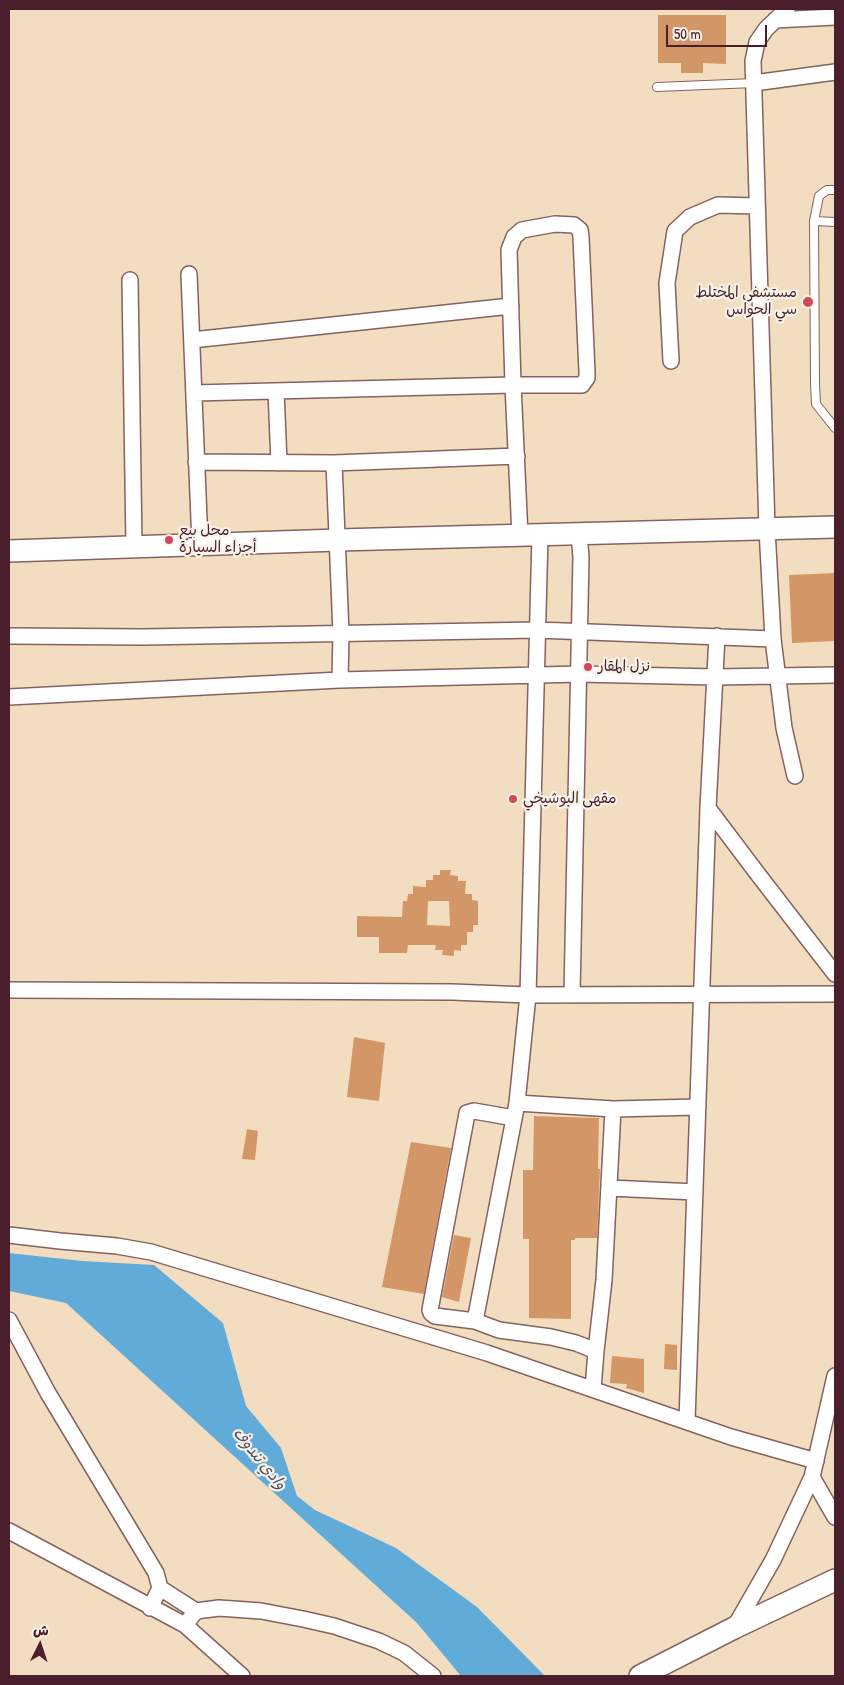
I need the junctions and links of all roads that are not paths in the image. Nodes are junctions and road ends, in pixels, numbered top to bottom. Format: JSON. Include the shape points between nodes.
{"nodes":[{"id":1,"x":787,"y":9,"type":"edge"},
{"id":2,"x":835,"y":17,"type":"edge"},
{"id":3,"x":775,"y":20,"type":"junction"},
{"id":4,"x":835,"y":72,"type":"edge"},
{"id":5,"x":754,"y":83,"type":"junction"},
{"id":6,"x":658,"y":87,"type":"dead end"},
{"id":7,"x":835,"y":190,"type":"edge"},
{"id":8,"x":758,"y":206,"type":"junction"},
{"id":9,"x":814,"y":221,"type":"junction"},
{"id":10,"x":835,"y":222,"type":"edge"},
{"id":11,"x":189,"y":274,"type":"dead end"},
{"id":12,"x":130,"y":280,"type":"dead end"},
{"id":13,"x":511,"y":306,"type":"junction"},
{"id":14,"x":192,"y":340,"type":"junction"},
{"id":15,"x":671,"y":361,"type":"dead end"},
{"id":16,"x":513,"y":385,"type":"junction"},
{"id":17,"x":276,"y":391,"type":"junction"},
{"id":18,"x":194,"y":393,"type":"junction"},
{"id":19,"x":835,"y":428,"type":"edge"},
{"id":20,"x":517,"y":456,"type":"junction"},
{"id":21,"x":196,"y":462,"type":"junction"},
{"id":22,"x":279,"y":462,"type":"junction"},
{"id":23,"x":334,"y":463,"type":"junction"},
{"id":24,"x":835,"y":528,"type":"edge"},
{"id":25,"x":767,"y":530,"type":"junction"},
{"id":26,"x":579,"y":534,"type":"junction"},
{"id":27,"x":530,"y":536,"type":"junction"},
{"id":28,"x":338,"y":540,"type":"junction"},
{"id":29,"x":200,"y":544,"type":"junction"},
{"id":30,"x":134,"y":547,"type":"junction"},
{"id":31,"x":9,"y":551,"type":"edge"},
{"id":32,"x":537,"y":630,"type":"junction"},
{"id":33,"x":579,"y":631,"type":"junction"},
{"id":34,"x":341,"y":634,"type":"junction"},
{"id":35,"x":9,"y":636,"type":"edge"},
{"id":36,"x":717,"y":636,"type":"junction"},
{"id":37,"x":774,"y":639,"type":"junction"},
{"id":38,"x":579,"y":674,"type":"junction"},
{"id":39,"x":536,"y":675,"type":"junction"},
{"id":40,"x":835,"y":675,"type":"edge"},
{"id":41,"x":777,"y":676,"type":"junction"},
{"id":42,"x":716,"y":677,"type":"junction"},
{"id":43,"x":340,"y":680,"type":"junction"},
{"id":44,"x":9,"y":697,"type":"edge"},
{"id":45,"x":795,"y":776,"type":"dead end"},
{"id":46,"x":708,"y":808,"type":"junction"},
{"id":47,"x":835,"y":974,"type":"edge"},
{"id":48,"x":9,"y":990,"type":"edge"},
{"id":49,"x":572,"y":994,"type":"junction"},
{"id":50,"x":702,"y":994,"type":"junction"},
{"id":51,"x":835,"y":994,"type":"edge"},
{"id":52,"x":528,"y":995,"type":"junction"},
{"id":53,"x":698,"y":1107,"type":"junction"},
{"id":54,"x":613,"y":1108,"type":"junction"},
{"id":55,"x":515,"y":1110,"type":"junction"},
{"id":56,"x":610,"y":1188,"type":"junction"},
{"id":57,"x":695,"y":1192,"type":"junction"},
{"id":58,"x":9,"y":1235,"type":"edge"},
{"id":59,"x":9,"y":1320,"type":"edge"},
{"id":60,"x":476,"y":1321,"type":"junction"},
{"id":61,"x":596,"y":1351,"type":"junction"},
{"id":62,"x":835,"y":1376,"type":"edge"},
{"id":63,"x":593,"y":1389,"type":"junction"},
{"id":64,"x":686,"y":1421,"type":"junction"},
{"id":65,"x":816,"y":1461,"type":"junction"},
{"id":66,"x":812,"y":1477,"type":"junction"},
{"id":67,"x":835,"y":1517,"type":"edge"},
{"id":68,"x":9,"y":1531,"type":"edge"},
{"id":69,"x":835,"y":1580,"type":"edge"},
{"id":70,"x":160,"y":1588,"type":"junction"},
{"id":71,"x":150,"y":1608,"type":"junction"},
{"id":72,"x":196,"y":1611,"type":"junction"},
{"id":73,"x":185,"y":1625,"type":"junction"},
{"id":74,"x":734,"y":1628,"type":"junction"},
{"id":75,"x":242,"y":1676,"type":"edge"},
{"id":76,"x":433,"y":1676,"type":"edge"},
{"id":77,"x":640,"y":1676,"type":"edge"}],
"edges":[{"from":1,"to":3,"type":"street"},
{"from":2,"to":3,"type":"street"},
{"from":3,"to":5,"type":"street","via":[[757,42],[753,61]]},
{"from":4,"to":5,"type":"street"},
{"from":5,"to":6,"type":"lane"},
{"from":5,"to":8,"type":"street"},
{"from":7,"to":9,"type":"lane","via":[[827,190],[819,196]]},
{"from":8,"to":15,"type":"street","via":[[718,205],[690,217],[676,231],[667,284]]},
{"from":8,"to":25,"type":"street"},
{"from":9,"to":10,"type":"lane"},
{"from":9,"to":19,"type":"lane","via":[[816,404]]},
{"from":11,"to":14,"type":"street"},
{"from":12,"to":30,"type":"street"},
{"from":13,"to":14,"type":"street"},
{"from":13,"to":16,"type":"street"},
{"from":13,"to":16,"type":"street","via":[[509,250],[514,237],[522,230],[555,224],[574,225],[580,230],[587,378],[582,385]]},
{"from":14,"to":18,"type":"street"},
{"from":16,"to":17,"type":"street"},
{"from":16,"to":20,"type":"street"},
{"from":17,"to":18,"type":"street"},
{"from":17,"to":22,"type":"street"},
{"from":18,"to":21,"type":"street"},
{"from":20,"to":23,"type":"street"},
{"from":20,"to":27,"type":"street"},
{"from":21,"to":22,"type":"street"},
{"from":21,"to":29,"type":"street"},
{"from":22,"to":23,"type":"street"},
{"from":23,"to":28,"type":"street"},
{"from":24,"to":25,"type":"main road"},
{"from":25,"to":26,"type":"main road"},
{"from":25,"to":37,"type":"street"},
{"from":26,"to":27,"type":"main road"},
{"from":26,"to":33,"type":"street"},
{"from":27,"to":28,"type":"main road"},
{"from":27,"to":32,"type":"street"},
{"from":28,"to":29,"type":"main road"},
{"from":28,"to":34,"type":"street"},
{"from":29,"to":30,"type":"main road"},
{"from":30,"to":31,"type":"main road"},
{"from":32,"to":33,"type":"street"},
{"from":32,"to":34,"type":"street"},
{"from":32,"to":39,"type":"street"},
{"from":33,"to":36,"type":"street"},
{"from":33,"to":38,"type":"street"},
{"from":34,"to":35,"type":"street"},
{"from":34,"to":43,"type":"street"},
{"from":36,"to":37,"type":"street"},
{"from":36,"to":42,"type":"street"},
{"from":37,"to":41,"type":"street"},
{"from":38,"to":39,"type":"street"},
{"from":38,"to":42,"type":"street"},
{"from":38,"to":49,"type":"street"},
{"from":39,"to":43,"type":"street"},
{"from":39,"to":52,"type":"street"},
{"from":40,"to":41,"type":"street"},
{"from":41,"to":42,"type":"street"},
{"from":41,"to":45,"type":"street"},
{"from":42,"to":46,"type":"street"},
{"from":43,"to":44,"type":"street"},
{"from":46,"to":47,"type":"street"},
{"from":46,"to":50,"type":"street"},
{"from":48,"to":52,"type":"street"},
{"from":49,"to":50,"type":"street"},
{"from":49,"to":52,"type":"street"},
{"from":50,"to":51,"type":"street"},
{"from":50,"to":53,"type":"street"},
{"from":52,"to":55,"type":"street"},
{"from":53,"to":54,"type":"street"},
{"from":53,"to":57,"type":"street"},
{"from":54,"to":55,"type":"street"},
{"from":54,"to":56,"type":"street"},
{"from":55,"to":60,"type":"street"},
{"from":55,"to":60,"type":"street","via":[[467,1113],[430,1310],[436,1316]]},
{"from":56,"to":57,"type":"street"},
{"from":56,"to":61,"type":"street"},
{"from":57,"to":64,"type":"street"},
{"from":58,"to":63,"type":"street","via":[[151,1252],[487,1353]]},
{"from":59,"to":70,"type":"street","via":[[48,1393],[156,1573]]},
{"from":60,"to":61,"type":"street","via":[[499,1330],[560,1339]]},
{"from":61,"to":63,"type":"street"},
{"from":62,"to":65,"type":"street"},
{"from":63,"to":64,"type":"street"},
{"from":64,"to":65,"type":"street"},
{"from":65,"to":66,"type":"street"},
{"from":66,"to":67,"type":"street"},
{"from":66,"to":74,"type":"street","via":[[773,1560]]},
{"from":68,"to":71,"type":"street"},
{"from":69,"to":74,"type":"main road"},
{"from":70,"to":71,"type":"street"},
{"from":70,"to":72,"type":"street"},
{"from":71,"to":73,"type":"street"},
{"from":72,"to":73,"type":"street"},
{"from":72,"to":76,"type":"street","via":[[219,1608],[261,1611],[334,1626],[404,1653]]},
{"from":73,"to":75,"type":"street"},
{"from":74,"to":77,"type":"main road"}]}
